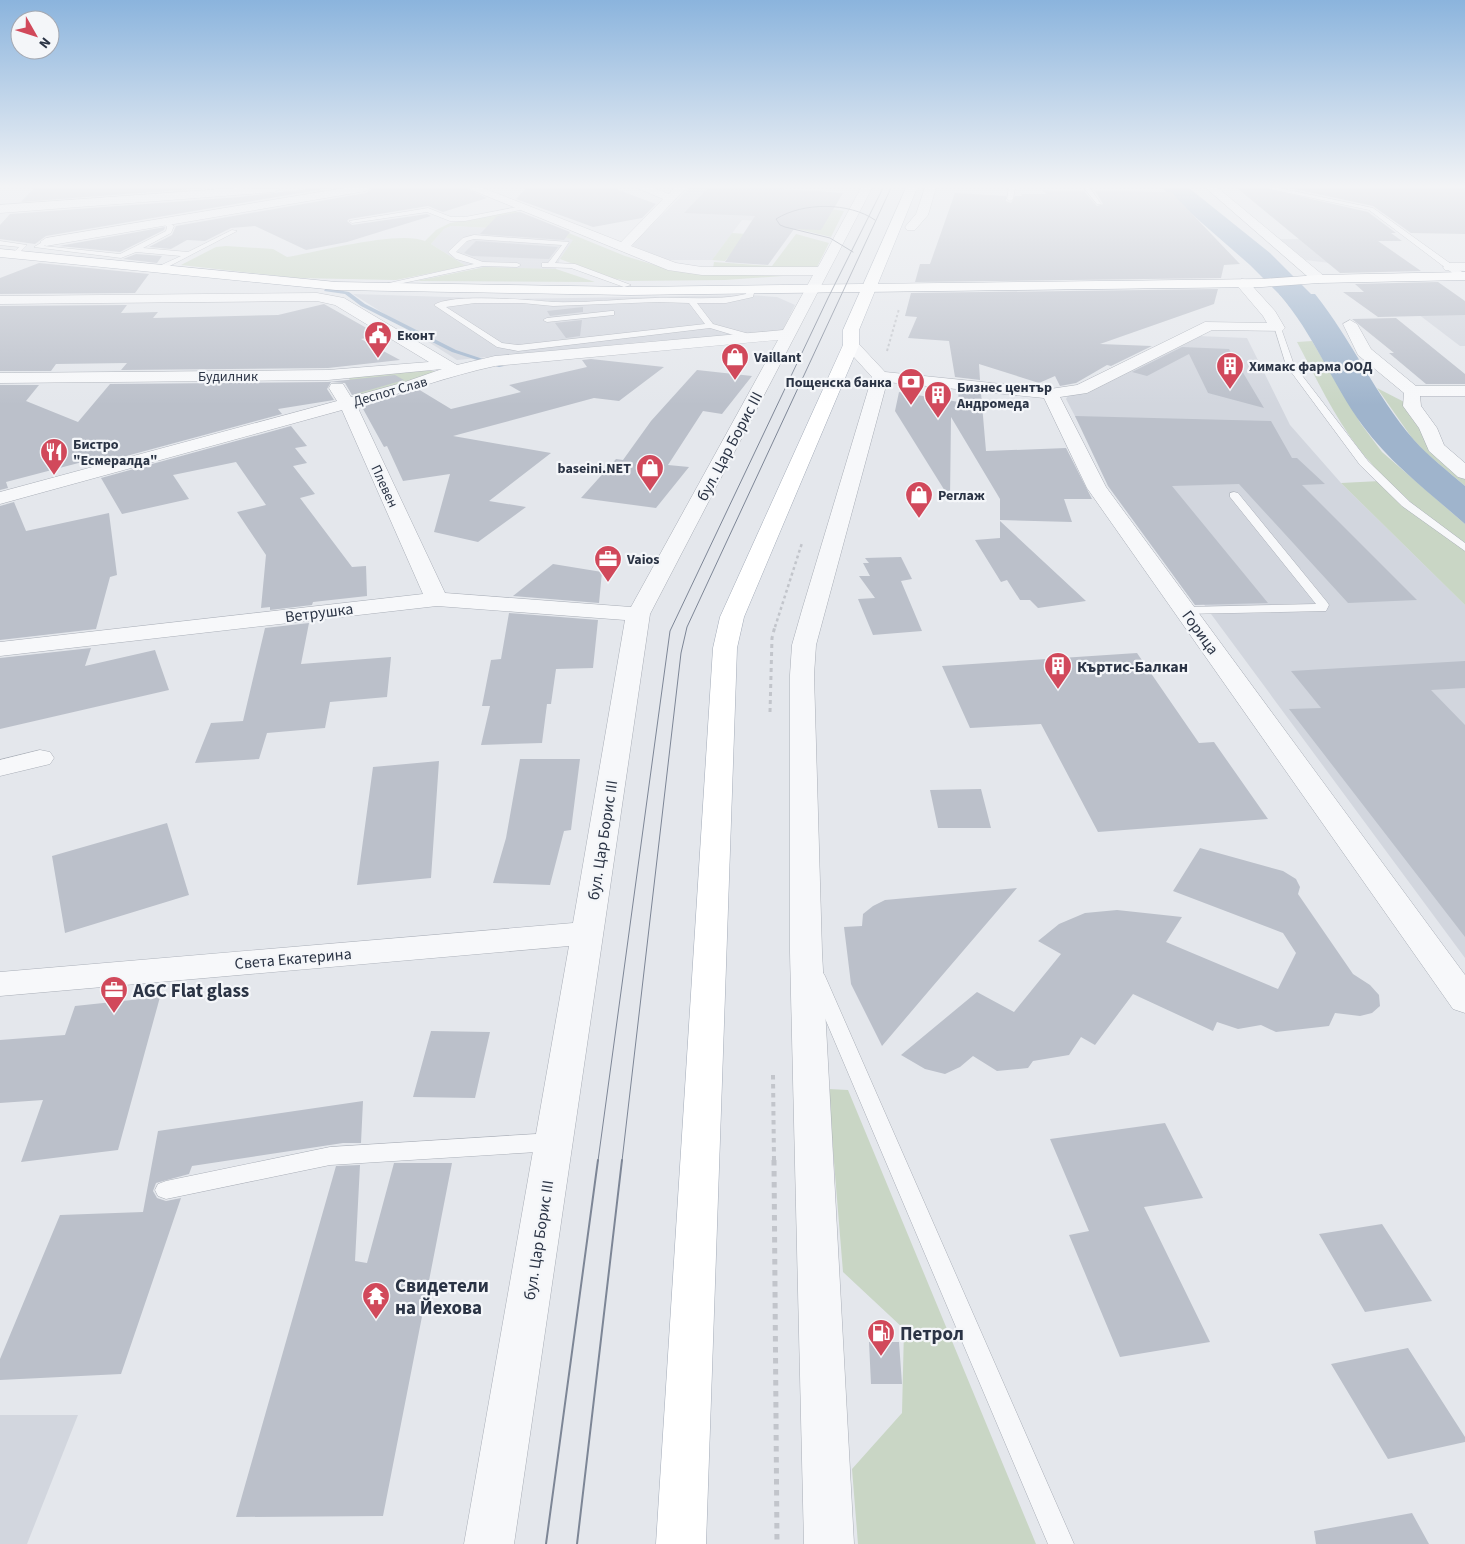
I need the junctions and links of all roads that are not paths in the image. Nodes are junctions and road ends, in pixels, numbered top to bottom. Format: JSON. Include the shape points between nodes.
{"nodes":[{"id":1,"x":67,"y":260,"type":"edge"},
{"id":2,"x":177,"y":260,"type":"edge"},
{"id":3,"x":469,"y":260,"type":"edge"},
{"id":4,"x":552,"y":260,"type":"edge"},
{"id":5,"x":652,"y":260,"type":"edge"},
{"id":6,"x":828,"y":260,"type":"edge"},
{"id":7,"x":881,"y":260,"type":"edge"},
{"id":8,"x":1297,"y":260,"type":"edge"},
{"id":9,"x":1441,"y":260,"type":"edge"},
{"id":10,"x":483,"y":264,"type":"junction"},
{"id":11,"x":516,"y":265,"type":"dead end"},
{"id":12,"x":1450,"y":267,"type":"joint"},
{"id":13,"x":160,"y":269,"type":"junction"},
{"id":14,"x":1464,"y":273,"type":"edge"},
{"id":15,"x":1319,"y":279,"type":"junction"},
{"id":16,"x":892,"y":280,"type":"junction"},
{"id":17,"x":1252,"y":280,"type":"junction"},
{"id":18,"x":871,"y":283,"type":"junction"},
{"id":19,"x":627,"y":285,"type":"junction"},
{"id":20,"x":815,"y":285,"type":"junction"},
{"id":21,"x":372,"y":288,"type":"junction"},
{"id":22,"x":755,"y":289,"type":"junction"},
{"id":23,"x":598,"y":296,"type":"junction"},
{"id":24,"x":0,"y":300,"type":"edge"},
{"id":25,"x":692,"y":301,"type":"junction"},
{"id":26,"x":883,"y":301,"type":"dead end"},
{"id":27,"x":545,"y":303,"type":"junction"},
{"id":28,"x":547,"y":320,"type":"junction"},
{"id":29,"x":1350,"y":324,"type":"dead end"},
{"id":30,"x":710,"y":326,"type":"junction"},
{"id":31,"x":553,"y":327,"type":"dead end"},
{"id":32,"x":1278,"y":328,"type":"junction"},
{"id":33,"x":560,"y":334,"type":"dead end"},
{"id":34,"x":789,"y":334,"type":"junction"},
{"id":35,"x":750,"y":337,"type":"junction"},
{"id":36,"x":858,"y":340,"type":"junction"},
{"id":37,"x":566,"y":341,"type":"junction"},
{"id":38,"x":883,"y":366,"type":"junction"},
{"id":39,"x":455,"y":370,"type":"junction"},
{"id":40,"x":328,"y":375,"type":"junction"},
{"id":41,"x":0,"y":378,"type":"edge"},
{"id":42,"x":1412,"y":391,"type":"junction"},
{"id":43,"x":1465,"y":391,"type":"edge"},
{"id":44,"x":1050,"y":394,"type":"junction"},
{"id":45,"x":347,"y":403,"type":"junction"},
{"id":46,"x":1465,"y":473,"type":"edge"},
{"id":47,"x":1234,"y":495,"type":"dead end"},
{"id":48,"x":0,"y":498,"type":"edge"},
{"id":49,"x":1465,"y":548,"type":"edge"},
{"id":50,"x":437,"y":599,"type":"junction"},
{"id":51,"x":1186,"y":611,"type":"junction"},
{"id":52,"x":638,"y":614,"type":"junction"},
{"id":53,"x":0,"y":649,"type":"edge"},
{"id":54,"x":40,"y":758,"type":"dead end"},
{"id":55,"x":0,"y":768,"type":"edge"},
{"id":56,"x":587,"y":933,"type":"junction"},
{"id":57,"x":806,"y":952,"type":"junction"},
{"id":58,"x":0,"y":984,"type":"edge"},
{"id":59,"x":1465,"y":1000,"type":"edge"},
{"id":60,"x":553,"y":1142,"type":"junction"},
{"id":61,"x":166,"y":1190,"type":"dead end"},
{"id":62,"x":489,"y":1544,"type":"edge"},
{"id":63,"x":681,"y":1544,"type":"edge"},
{"id":64,"x":829,"y":1544,"type":"edge"},
{"id":65,"x":1061,"y":1544,"type":"edge"}],
"edges":[{"from":1,"to":13,"type":"main road"},
{"from":2,"to":13,"type":"lane"},
{"from":3,"to":10,"type":"lane"},
{"from":4,"to":19,"type":"lane","via":[[547,265],[572,266]]},
{"from":5,"to":20,"type":"street","via":[[687,270]]},
{"from":6,"to":20,"type":"street","name":"бул. Цар Борис III"},
{"from":7,"to":18,"type":"main road"},
{"from":8,"to":15,"type":"street"},
{"from":9,"to":12,"type":"lane"},
{"from":10,"to":11,"type":"lane"},
{"from":10,"to":21,"type":"lane"},
{"from":12,"to":14,"type":"street"},
{"from":13,"to":21,"type":"main road"},
{"from":14,"to":15,"type":"main road"},
{"from":15,"to":17,"type":"main road"},
{"from":16,"to":17,"type":"main road"},
{"from":16,"to":18,"type":"main road"},
{"from":16,"to":26,"type":"main road"},
{"from":17,"to":32,"type":"street"},
{"from":18,"to":20,"type":"main road"},
{"from":18,"to":36,"type":"main road","via":[[851,330]]},
{"from":19,"to":20,"type":"main road"},
{"from":19,"to":23,"type":"main road"},
{"from":20,"to":22,"type":"main road","via":[[791,295]]},
{"from":20,"to":34,"type":"street","name":"бул. Цар Борис III"},
{"from":21,"to":23,"type":"main road"},
{"from":22,"to":23,"type":"main road","via":[[630,291]]},
{"from":22,"to":25,"type":"lane","via":[[750,295],[726,301]]},
{"from":23,"to":25,"type":"lane"},
{"from":23,"to":27,"type":"lane"},
{"from":23,"to":28,"type":"lane","via":[[613,316]]},
{"from":24,"to":39,"type":"street","via":[[317,297],[339,302]]},
{"from":25,"to":30,"type":"lane"},
{"from":27,"to":28,"type":"lane","via":[[543,316]]},
{"from":27,"to":37,"type":"lane","via":[[475,301],[438,305],[500,345],[518,348]]},
{"from":28,"to":31,"type":"lane"},
{"from":29,"to":42,"type":"street","via":[[1364,352]]},
{"from":30,"to":35,"type":"lane"},
{"from":30,"to":37,"type":"lane"},
{"from":32,"to":44,"type":"street","via":[[1210,325],[1081,389]]},
{"from":32,"to":49,"type":"lane","via":[[1290,365],[1364,463],[1406,504]]},
{"from":33,"to":37,"type":"lane"},
{"from":34,"to":35,"type":"street","name":"Деспот Слав"},
{"from":34,"to":52,"type":"street","name":"бул. Цар Борис III"},
{"from":35,"to":39,"type":"street","name":"Деспот Слав","via":[[495,361]]},
{"from":36,"to":38,"type":"street"},
{"from":36,"to":63,"type":"main road","via":[[732,618],[725,648]]},
{"from":38,"to":44,"type":"street"},
{"from":38,"to":57,"type":"street","via":[[804,645]]},
{"from":39,"to":40,"type":"street","name":"Будилник","via":[[435,366]]},
{"from":39,"to":45,"type":"street","name":"Деспот Слав"},
{"from":40,"to":41,"type":"street","name":"Будилник"},
{"from":40,"to":45,"type":"street","name":"Плевен"},
{"from":42,"to":43,"type":"street"},
{"from":42,"to":46,"type":"street","via":[[1412,406],[1428,428],[1436,447]]},
{"from":44,"to":51,"type":"street","name":"Горица","via":[[1097,488]]},
{"from":45,"to":48,"type":"street","name":"Деспот Слав"},
{"from":45,"to":50,"type":"street","name":"Плевен"},
{"from":47,"to":51,"type":"lane","via":[[1323,604],[1322,608]]},
{"from":50,"to":52,"type":"street","name":"Ветрушка"},
{"from":50,"to":53,"type":"street","name":"Ветрушка"},
{"from":51,"to":59,"type":"street","name":"Горица"},
{"from":52,"to":56,"type":"street","name":"бул. Цар Борис III"},
{"from":54,"to":55,"type":"street"},
{"from":56,"to":58,"type":"street","name":"Света Екатерина"},
{"from":56,"to":60,"type":"street","name":"бул. Цар Борис III"},
{"from":57,"to":64,"type":"street"},
{"from":57,"to":65,"type":"lane"},
{"from":60,"to":61,"type":"lane","via":[[330,1156]]},
{"from":60,"to":62,"type":"street","name":"бул. Цар Борис III"}]}
